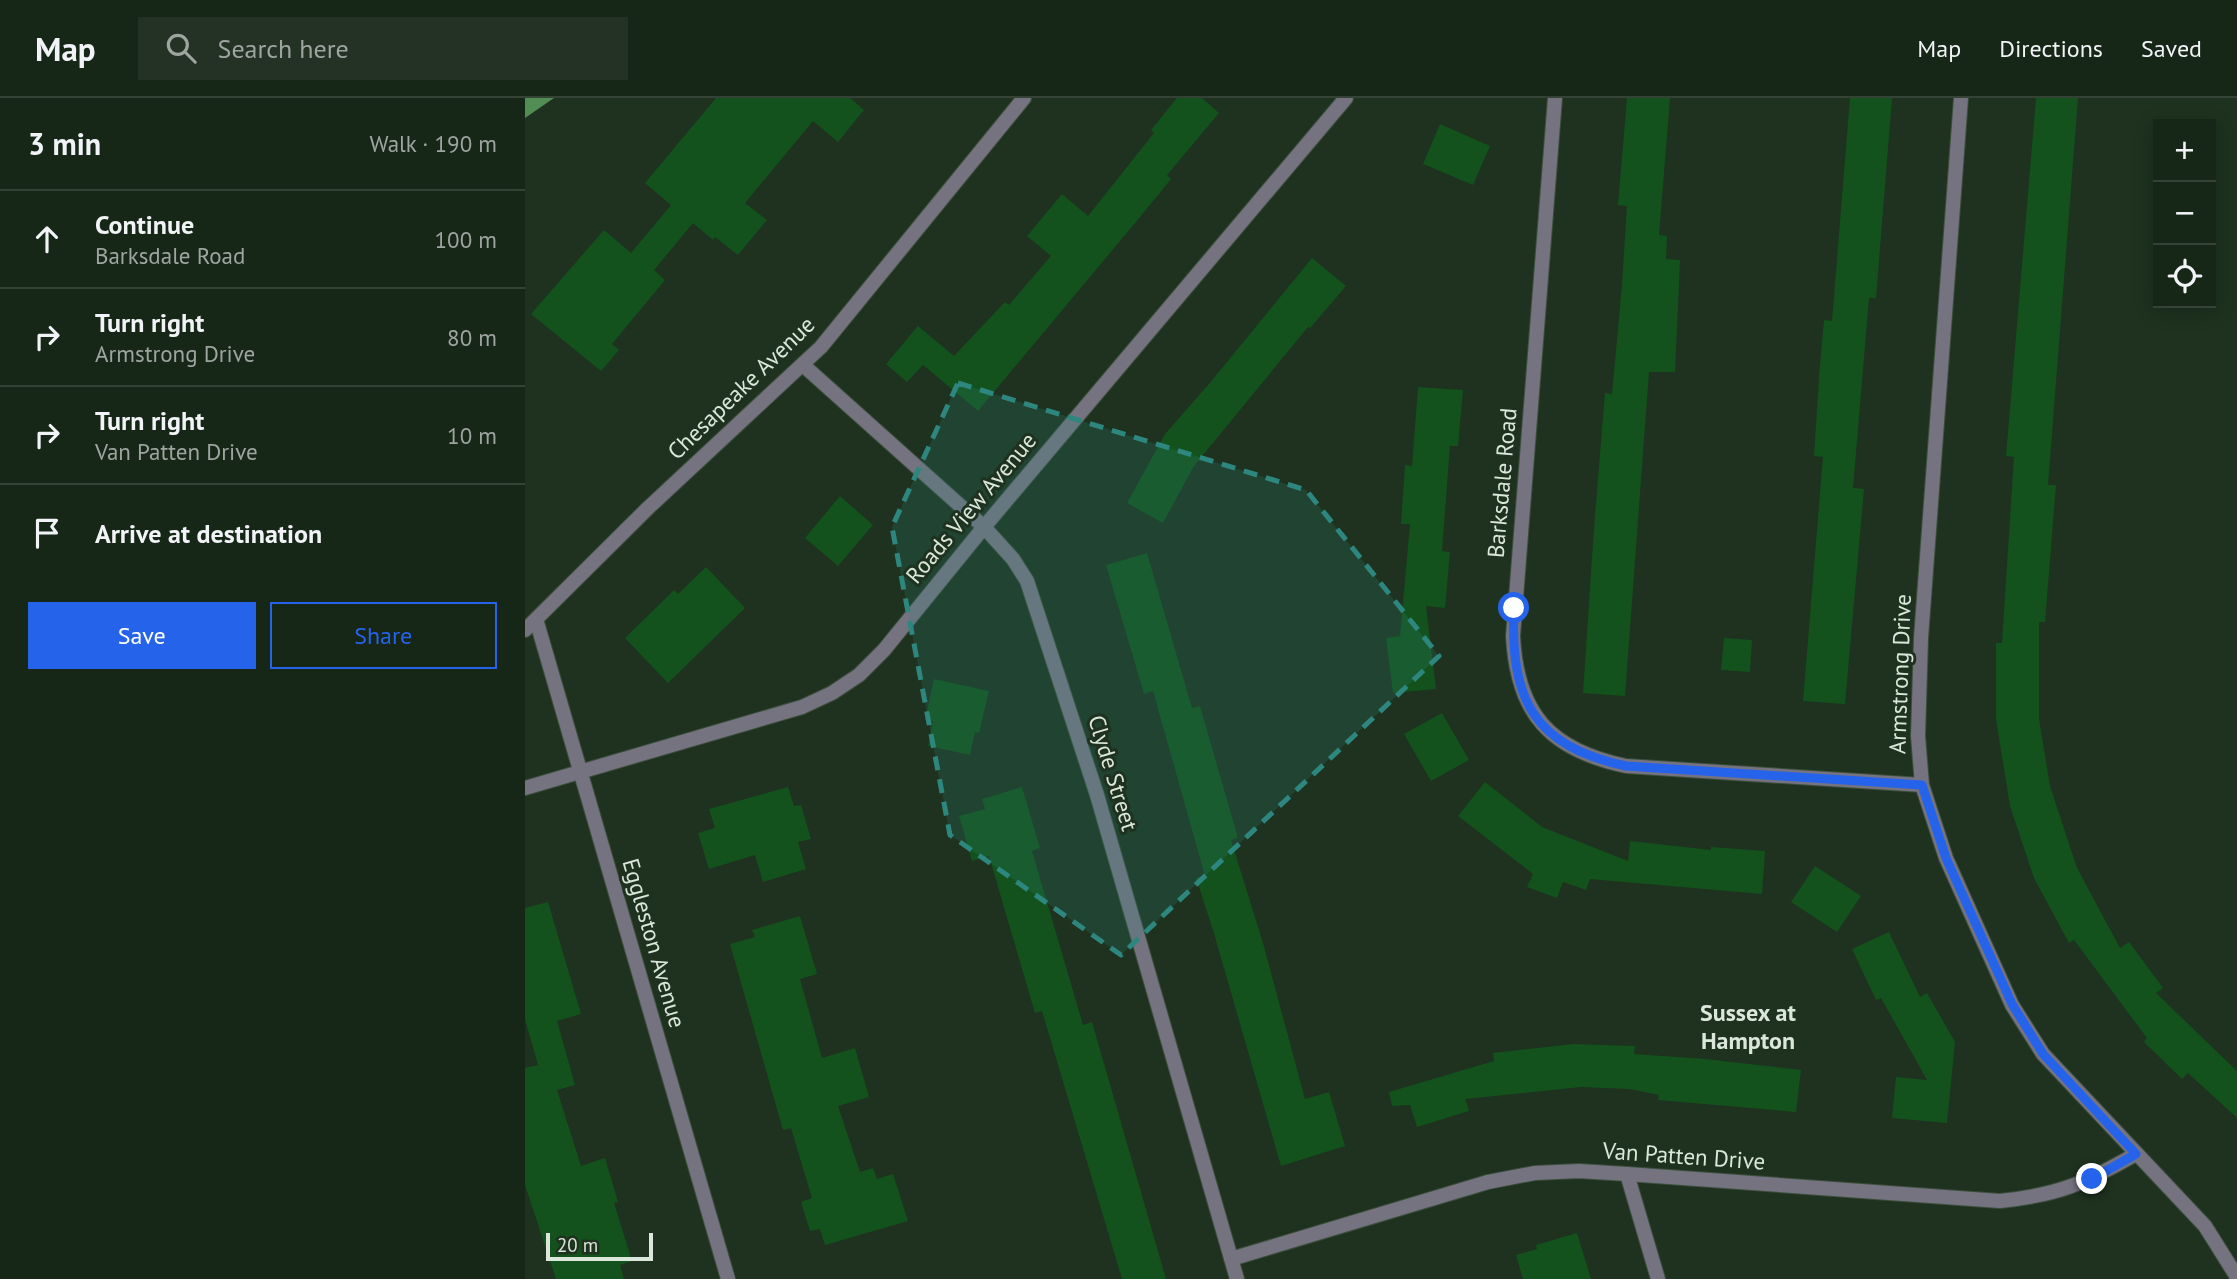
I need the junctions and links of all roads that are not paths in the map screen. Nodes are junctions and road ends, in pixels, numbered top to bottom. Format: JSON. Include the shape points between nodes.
{"nodes":[{"id":1,"x":1024,"y":98,"type":"edge"},
{"id":2,"x":1346,"y":98,"type":"edge"},
{"id":3,"x":1555,"y":98,"type":"edge"},
{"id":4,"x":1961,"y":98,"type":"edge"},
{"id":5,"x":803,"y":365,"type":"junction"},
{"id":6,"x":984,"y":527,"type":"junction"},
{"id":7,"x":530,"y":625,"type":"edge"},
{"id":8,"x":580,"y":772,"type":"junction"},
{"id":9,"x":1922,"y":785,"type":"junction"},
{"id":10,"x":525,"y":788,"type":"edge"},
{"id":11,"x":2136,"y":1154,"type":"junction"},
{"id":12,"x":1627,"y":1174,"type":"junction"},
{"id":13,"x":1231,"y":1259,"type":"junction"},
{"id":14,"x":2237,"y":1277,"type":"edge"},
{"id":15,"x":728,"y":1279,"type":"edge"},
{"id":16,"x":1237,"y":1279,"type":"edge"},
{"id":17,"x":1658,"y":1279,"type":"edge"}],
"edges":[{"from":1,"to":5,"type":"street","name":"Chesapeake Avenue"},
{"from":2,"to":6,"type":"street","name":"Roads View Avenue"},
{"from":3,"to":9,"type":"street","name":"Barksdale Road","via":[[1513,636],[1519,685],[1530,708],[1545,728],[1566,744],[1626,766]]},
{"from":4,"to":9,"type":"street","name":"Armstrong Drive","via":[[1920,649]]},
{"from":5,"to":6,"type":"street","name":"Clyde Street"},
{"from":5,"to":7,"type":"street","name":"Chesapeake Avenue"},
{"from":6,"to":8,"type":"street","name":"Roads View Avenue","via":[[884,650],[832,693],[802,708]]},
{"from":6,"to":13,"type":"street","name":"Clyde Street","via":[[1013,559],[1034,600],[1097,795]]},
{"from":7,"to":8,"type":"street","name":"Eggleston Avenue"},
{"from":8,"to":10,"type":"street","name":"Roads View Avenue"},
{"from":8,"to":15,"type":"street","name":"Eggleston Avenue"},
{"from":9,"to":11,"type":"street","name":"Armstrong Drive","via":[[1946,858],[2012,1004],[2043,1054]]},
{"from":11,"to":12,"type":"street","name":"Van Patten Drive","via":[[2062,1191],[2000,1201]]},
{"from":11,"to":14,"type":"street","name":"Armstrong Drive","via":[[2205,1226]]},
{"from":12,"to":13,"type":"street","name":"Van Patten Drive","via":[[1579,1171],[1488,1182]]},
{"from":12,"to":17,"type":"street"},
{"from":13,"to":16,"type":"street","name":"Clyde Street"}]}
